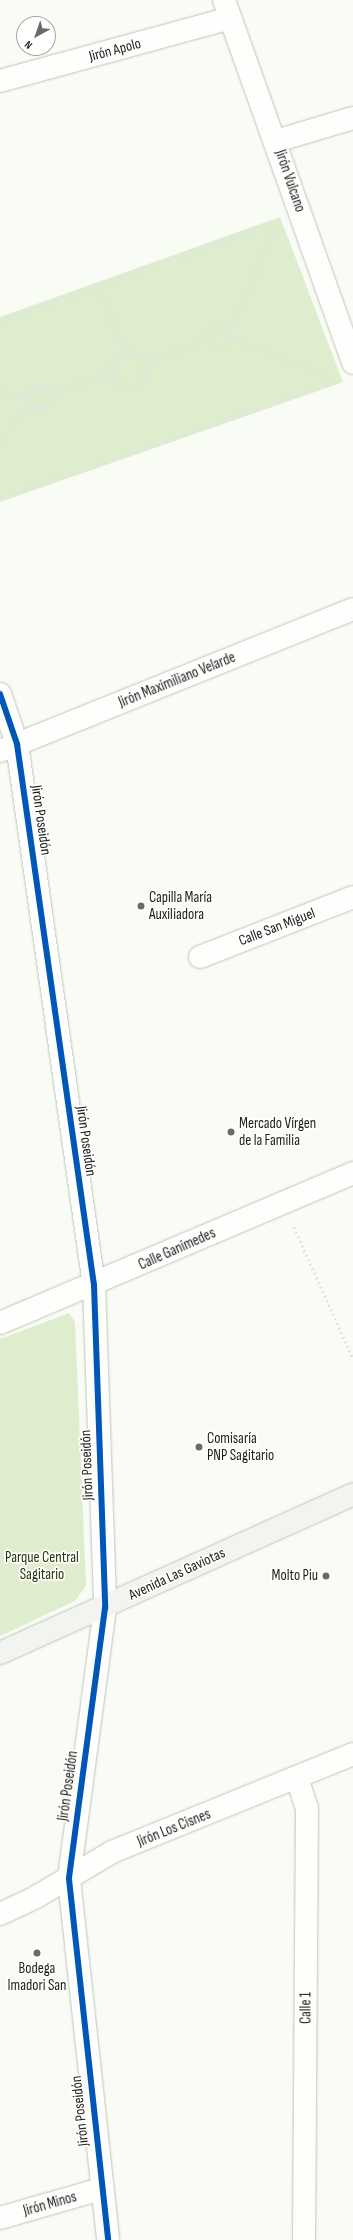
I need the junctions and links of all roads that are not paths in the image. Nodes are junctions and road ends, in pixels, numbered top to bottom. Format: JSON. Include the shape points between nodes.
{"nodes":[{"id":1,"x":227,"y":9,"type":"edge"},
{"id":2,"x":0,"y":81,"type":"edge"},
{"id":3,"x":353,"y":118,"type":"edge"},
{"id":4,"x":276,"y":141,"type":"junction"},
{"id":5,"x":353,"y":364,"type":"edge"},
{"id":6,"x":353,"y":609,"type":"edge"},
{"id":7,"x":0,"y":694,"type":"edge"},
{"id":8,"x":8,"y":747,"type":"edge"},
{"id":9,"x":353,"y":897,"type":"edge"},
{"id":10,"x":200,"y":957,"type":"dead end"},
{"id":11,"x":353,"y":1173,"type":"edge"},
{"id":12,"x":94,"y":1285,"type":"junction"},
{"id":13,"x":0,"y":1322,"type":"edge"},
{"id":14,"x":353,"y":1494,"type":"edge"},
{"id":15,"x":105,"y":1608,"type":"junction"},
{"id":16,"x":0,"y":1653,"type":"edge"},
{"id":17,"x":353,"y":1754,"type":"edge"},
{"id":18,"x":297,"y":1778,"type":"junction"},
{"id":19,"x":69,"y":1879,"type":"junction"},
{"id":20,"x":0,"y":1914,"type":"edge"},
{"id":21,"x":101,"y":2189,"type":"junction"},
{"id":22,"x":0,"y":2218,"type":"edge"},
{"id":23,"x":108,"y":2240,"type":"edge"},
{"id":24,"x":304,"y":2240,"type":"edge"}],
"edges":[{"from":1,"to":2,"type":"street","name":"Jirón Apolo"},
{"from":1,"to":4,"type":"street","name":"Jirón Vulcano"},
{"from":3,"to":4,"type":"street"},
{"from":4,"to":5,"type":"street","name":"Jirón Vulcano"},
{"from":6,"to":8,"type":"street","name":"Jirón Maximiliano Velarde"},
{"from":7,"to":8,"type":"street","name":"Jirón Poseidón"},
{"from":8,"to":12,"type":"street","name":"Jirón Poseidón"},
{"from":9,"to":10,"type":"street","name":"Calle San Miguel"},
{"from":11,"to":12,"type":"street","name":"Calle Ganímedes"},
{"from":12,"to":13,"type":"street","name":"Calle Ganímedes"},
{"from":12,"to":15,"type":"street","name":"Jirón Poseidón"},
{"from":14,"to":15,"type":"street","name":"Avenida Las Gaviotas"},
{"from":15,"to":16,"type":"street","name":"Avenida Las Gaviotas"},
{"from":15,"to":19,"type":"street","name":"Jirón Poseidón"},
{"from":17,"to":18,"type":"street","name":"Jirón Los Cisnes"},
{"from":18,"to":19,"type":"street","name":"Jirón Los Cisnes","via":[[112,1852]]},
{"from":18,"to":24,"type":"street","name":"Calle 1","via":[[307,1808]]},
{"from":19,"to":20,"type":"street","name":"Jirón Los Cisnes"},
{"from":19,"to":21,"type":"street","name":"Jirón Poseidón"},
{"from":21,"to":22,"type":"street","name":"Jirón Minos"},
{"from":21,"to":23,"type":"street","name":"Jirón Poseidón"}]}
